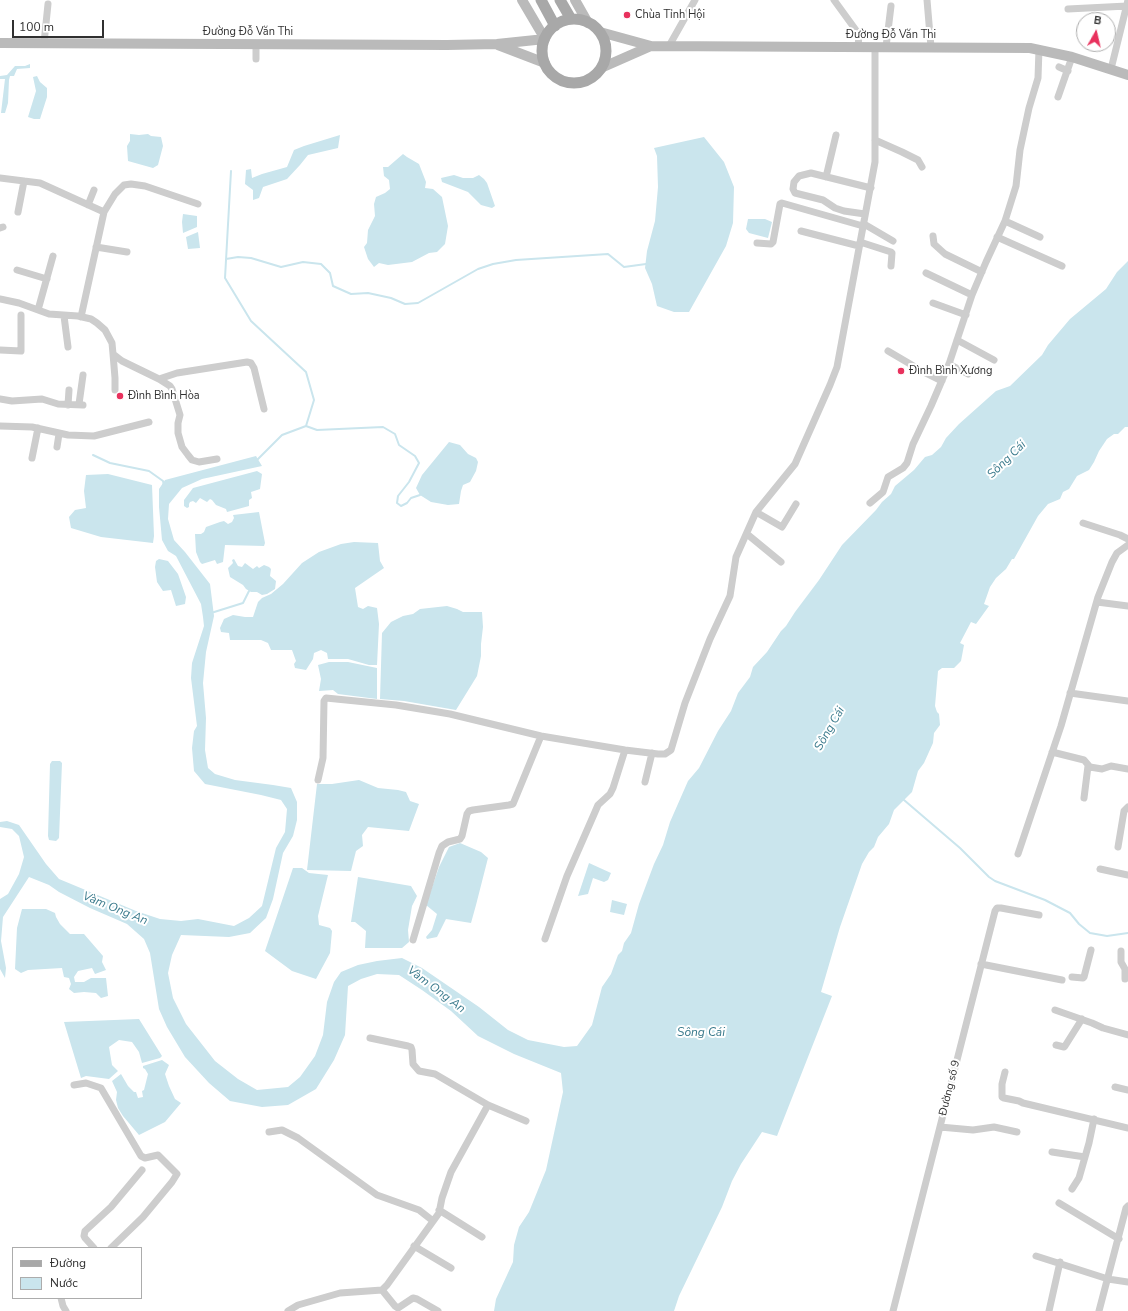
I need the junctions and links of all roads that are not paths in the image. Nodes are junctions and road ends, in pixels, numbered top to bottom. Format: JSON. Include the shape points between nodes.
{"nodes":[{"id":1,"x":522,"y":0,"type":"edge"},
{"id":2,"x":541,"y":0,"type":"edge"},
{"id":3,"x":560,"y":0,"type":"edge"},
{"id":4,"x":575,"y":0,"type":"edge"},
{"id":5,"x":695,"y":0,"type":"edge"},
{"id":6,"x":834,"y":0,"type":"edge"},
{"id":7,"x":927,"y":0,"type":"edge"},
{"id":8,"x":1127,"y":3,"type":"edge"},
{"id":9,"x":48,"y":4,"type":"dead end"},
{"id":10,"x":890,"y":6,"type":"dead end"},
{"id":11,"x":1068,"y":9,"type":"dead end"},
{"id":12,"x":571,"y":20,"type":"junction"},
{"id":13,"x":588,"y":23,"type":"junction"},
{"id":14,"x":555,"y":26,"type":"junction"},
{"id":15,"x":600,"y":32,"type":"junction"},
{"id":16,"x":545,"y":39,"type":"junction"},
{"id":17,"x":0,"y":42,"type":"edge"},
{"id":18,"x":44,"y":43,"type":"junction"},
{"id":19,"x":256,"y":44,"type":"junction"},
{"id":20,"x":497,"y":44,"type":"junction"},
{"id":21,"x":651,"y":46,"type":"junction"},
{"id":22,"x":669,"y":46,"type":"junction"},
{"id":23,"x":858,"y":47,"type":"junction"},
{"id":24,"x":875,"y":47,"type":"junction"},
{"id":25,"x":886,"y":47,"type":"junction"},
{"id":26,"x":931,"y":47,"type":"junction"},
{"id":27,"x":1039,"y":49,"type":"junction"},
{"id":28,"x":1072,"y":57,"type":"junction"},
{"id":29,"x":256,"y":59,"type":"dead end"},
{"id":30,"x":545,"y":63,"type":"junction"},
{"id":31,"x":1059,"y":67,"type":"dead end"},
{"id":32,"x":601,"y":68,"type":"junction"},
{"id":33,"x":1111,"y":69,"type":"junction"},
{"id":34,"x":1068,"y":71,"type":"junction"},
{"id":35,"x":1128,"y":75,"type":"edge"},
{"id":36,"x":1058,"y":97,"type":"dead end"},
{"id":37,"x":836,"y":135,"type":"dead end"},
{"id":38,"x":875,"y":140,"type":"junction"},
{"id":39,"x":922,"y":166,"type":"dead end"},
{"id":40,"x":826,"y":177,"type":"junction"},
{"id":41,"x":0,"y":178,"type":"edge"},
{"id":42,"x":24,"y":181,"type":"junction"},
{"id":43,"x":871,"y":188,"type":"junction"},
{"id":44,"x":94,"y":190,"type":"dead end"},
{"id":45,"x":198,"y":204,"type":"dead end"},
{"id":46,"x":88,"y":205,"type":"junction"},
{"id":47,"x":18,"y":212,"type":"dead end"},
{"id":48,"x":104,"y":212,"type":"junction"},
{"id":49,"x":865,"y":214,"type":"junction"},
{"id":50,"x":1005,"y":221,"type":"junction"},
{"id":51,"x":864,"y":225,"type":"junction"},
{"id":52,"x":801,"y":231,"type":"dead end"},
{"id":53,"x":933,"y":236,"type":"dead end"},
{"id":54,"x":997,"y":237,"type":"junction"},
{"id":55,"x":1040,"y":237,"type":"dead end"},
{"id":56,"x":894,"y":241,"type":"dead end"},
{"id":57,"x":757,"y":242,"type":"dead end"},
{"id":58,"x":859,"y":244,"type":"junction"},
{"id":59,"x":96,"y":247,"type":"junction"},
{"id":60,"x":127,"y":252,"type":"dead end"},
{"id":61,"x":53,"y":256,"type":"dead end"},
{"id":62,"x":891,"y":266,"type":"dead end"},
{"id":63,"x":1062,"y":266,"type":"dead end"},
{"id":64,"x":16,"y":270,"type":"dead end"},
{"id":65,"x":982,"y":272,"type":"junction"},
{"id":66,"x":926,"y":273,"type":"dead end"},
{"id":67,"x":47,"y":279,"type":"junction"},
{"id":68,"x":972,"y":295,"type":"junction"},
{"id":69,"x":0,"y":299,"type":"edge"},
{"id":70,"x":933,"y":303,"type":"dead end"},
{"id":71,"x":38,"y":310,"type":"junction"},
{"id":72,"x":21,"y":315,"type":"dead end"},
{"id":73,"x":966,"y":315,"type":"junction"},
{"id":74,"x":64,"y":316,"type":"junction"},
{"id":75,"x":81,"y":317,"type":"junction"},
{"id":76,"x":957,"y":340,"type":"junction"},
{"id":77,"x":68,"y":347,"type":"dead end"},
{"id":78,"x":0,"y":350,"type":"edge"},
{"id":79,"x":888,"y":350,"type":"dead end"},
{"id":80,"x":113,"y":354,"type":"junction"},
{"id":81,"x":994,"y":360,"type":"dead end"},
{"id":82,"x":949,"y":364,"type":"junction"},
{"id":83,"x":968,"y":374,"type":"dead end"},
{"id":84,"x":83,"y":375,"type":"dead end"},
{"id":85,"x":159,"y":379,"type":"junction"},
{"id":86,"x":942,"y":381,"type":"junction"},
{"id":87,"x":69,"y":390,"type":"dead end"},
{"id":88,"x":115,"y":390,"type":"dead end"},
{"id":89,"x":0,"y":399,"type":"edge"},
{"id":90,"x":68,"y":405,"type":"junction"},
{"id":91,"x":264,"y":409,"type":"dead end"},
{"id":92,"x":149,"y":422,"type":"dead end"},
{"id":93,"x":0,"y":426,"type":"edge"},
{"id":94,"x":38,"y":428,"type":"junction"},
{"id":95,"x":59,"y":434,"type":"junction"},
{"id":96,"x":57,"y":447,"type":"dead end"},
{"id":97,"x":32,"y":458,"type":"dead end"},
{"id":98,"x":217,"y":459,"type":"dead end"},
{"id":99,"x":870,"y":503,"type":"dead end"},
{"id":100,"x":796,"y":504,"type":"dead end"},
{"id":101,"x":756,"y":512,"type":"junction"},
{"id":102,"x":1083,"y":523,"type":"dead end"},
{"id":103,"x":747,"y":534,"type":"junction"},
{"id":104,"x":1128,"y":540,"type":"edge"},
{"id":105,"x":1128,"y":545,"type":"edge"},
{"id":106,"x":781,"y":562,"type":"dead end"},
{"id":107,"x":1097,"y":602,"type":"junction"},
{"id":108,"x":1128,"y":606,"type":"edge"},
{"id":109,"x":1070,"y":693,"type":"junction"},
{"id":110,"x":1128,"y":701,"type":"edge"},
{"id":111,"x":541,"y":736,"type":"junction"},
{"id":112,"x":625,"y":750,"type":"junction"},
{"id":113,"x":1052,"y":752,"type":"junction"},
{"id":114,"x":652,"y":754,"type":"junction"},
{"id":115,"x":1088,"y":766,"type":"junction"},
{"id":116,"x":1128,"y":769,"type":"edge"},
{"id":117,"x":318,"y":780,"type":"dead end"},
{"id":118,"x":645,"y":782,"type":"dead end"},
{"id":119,"x":1084,"y":798,"type":"dead end"},
{"id":120,"x":1128,"y":807,"type":"edge"},
{"id":121,"x":1118,"y":847,"type":"dead end"},
{"id":122,"x":1018,"y":854,"type":"dead end"},
{"id":123,"x":1100,"y":869,"type":"dead end"},
{"id":124,"x":1128,"y":875,"type":"edge"},
{"id":125,"x":1039,"y":915,"type":"dead end"},
{"id":126,"x":545,"y":939,"type":"dead end"},
{"id":127,"x":413,"y":940,"type":"dead end"},
{"id":128,"x":1092,"y":950,"type":"dead end"},
{"id":129,"x":1121,"y":951,"type":"dead end"},
{"id":130,"x":981,"y":964,"type":"junction"},
{"id":131,"x":1072,"y":977,"type":"dead end"},
{"id":132,"x":1125,"y":979,"type":"dead end"},
{"id":133,"x":1062,"y":980,"type":"dead end"},
{"id":134,"x":1055,"y":1010,"type":"dead end"},
{"id":135,"x":1082,"y":1019,"type":"junction"},
{"id":136,"x":1128,"y":1035,"type":"edge"},
{"id":137,"x":370,"y":1038,"type":"dead end"},
{"id":138,"x":1056,"y":1045,"type":"dead end"},
{"id":139,"x":1005,"y":1072,"type":"dead end"},
{"id":140,"x":74,"y":1085,"type":"dead end"},
{"id":141,"x":1115,"y":1087,"type":"dead end"},
{"id":142,"x":1128,"y":1090,"type":"edge"},
{"id":143,"x":488,"y":1105,"type":"junction"},
{"id":144,"x":1094,"y":1119,"type":"junction"},
{"id":145,"x":526,"y":1121,"type":"dead end"},
{"id":146,"x":940,"y":1127,"type":"junction"},
{"id":147,"x":1128,"y":1128,"type":"edge"},
{"id":148,"x":270,"y":1132,"type":"dead end"},
{"id":149,"x":1017,"y":1132,"type":"dead end"},
{"id":150,"x":1052,"y":1152,"type":"dead end"},
{"id":151,"x":1085,"y":1157,"type":"junction"},
{"id":152,"x":142,"y":1170,"type":"dead end"},
{"id":153,"x":1072,"y":1189,"type":"dead end"},
{"id":154,"x":1059,"y":1204,"type":"dead end"},
{"id":155,"x":1128,"y":1206,"type":"edge"},
{"id":156,"x":440,"y":1210,"type":"junction"},
{"id":157,"x":433,"y":1221,"type":"junction"},
{"id":158,"x":482,"y":1236,"type":"dead end"},
{"id":159,"x":1119,"y":1239,"type":"junction"},
{"id":160,"x":414,"y":1246,"type":"junction"},
{"id":161,"x":93,"y":1247,"type":"edge"},
{"id":162,"x":112,"y":1247,"type":"edge"},
{"id":163,"x":1036,"y":1256,"type":"dead end"},
{"id":164,"x":1060,"y":1262,"type":"junction"},
{"id":165,"x":451,"y":1268,"type":"dead end"},
{"id":166,"x":1108,"y":1278,"type":"junction"},
{"id":167,"x":1128,"y":1282,"type":"edge"},
{"id":168,"x":382,"y":1290,"type":"junction"},
{"id":169,"x":61,"y":1299,"type":"edge"},
{"id":170,"x":66,"y":1311,"type":"edge"},
{"id":171,"x":288,"y":1311,"type":"edge"},
{"id":172,"x":438,"y":1311,"type":"edge"},
{"id":173,"x":893,"y":1311,"type":"edge"},
{"id":174,"x":1049,"y":1311,"type":"edge"},
{"id":175,"x":1099,"y":1311,"type":"edge"}],
"edges":[{"from":1,"to":16,"type":"street"},
{"from":2,"to":14,"type":"main road"},
{"from":3,"to":12,"type":"main road"},
{"from":4,"to":13,"type":"street"},
{"from":5,"to":22,"type":"street"},
{"from":6,"to":23,"type":"street","via":[[858,33]]},
{"from":7,"to":26,"type":"street"},
{"from":8,"to":11,"type":"street"},
{"from":8,"to":33,"type":"street"},
{"from":9,"to":18,"type":"street"},
{"from":10,"to":25,"type":"street"},
{"from":12,"to":13,"type":"main road","via":[[583,20]]},
{"from":12,"to":14,"type":"main road"},
{"from":13,"to":15,"type":"main road"},
{"from":14,"to":16,"type":"main road"},
{"from":15,"to":21,"type":"street","name":"Đường Đỗ Văn Thi"},
{"from":15,"to":32,"type":"main road","via":[[605,41],[606,52]]},
{"from":16,"to":20,"type":"street","name":"Đường Đỗ Văn Thi"},
{"from":16,"to":30,"type":"main road"},
{"from":17,"to":18,"type":"street","name":"Đường Đỗ Văn Thi"},
{"from":18,"to":19,"type":"street","name":"Đường Đỗ Văn Thi"},
{"from":19,"to":20,"type":"street","name":"Đường Đỗ Văn Thi"},
{"from":19,"to":29,"type":"street"},
{"from":20,"to":30,"type":"street","name":"Đường Đỗ Văn Thi"},
{"from":21,"to":22,"type":"street","name":"Đường Đỗ Văn Thi"},
{"from":21,"to":32,"type":"street","name":"Đường Đỗ Văn Thi"},
{"from":22,"to":23,"type":"street","name":"Đường Đỗ Văn Thi"},
{"from":23,"to":24,"type":"street","name":"Đường Đỗ Văn Thi"},
{"from":24,"to":25,"type":"street","name":"Đường Đỗ Văn Thi"},
{"from":24,"to":38,"type":"street"},
{"from":25,"to":26,"type":"street","name":"Đường Đỗ Văn Thi"},
{"from":26,"to":27,"type":"street","name":"Đường Đỗ Văn Thi"},
{"from":27,"to":28,"type":"street","name":"Đường Đỗ Văn Thi"},
{"from":27,"to":50,"type":"street","via":[[1038,78],[1020,150],[1016,186]]},
{"from":28,"to":33,"type":"street","name":"Đường Đỗ Văn Thi"},
{"from":28,"to":34,"type":"street"},
{"from":30,"to":32,"type":"main road","via":[[552,74],[561,80],[571,82],[582,82],[591,78]]},
{"from":31,"to":34,"type":"street"},
{"from":33,"to":35,"type":"street","name":"Đường Đỗ Văn Thi"},
{"from":34,"to":36,"type":"street"},
{"from":37,"to":40,"type":"street"},
{"from":38,"to":39,"type":"street","via":[[918,160]]},
{"from":38,"to":43,"type":"street"},
{"from":40,"to":43,"type":"street"},
{"from":40,"to":49,"type":"street","via":[[811,173],[799,176],[794,182],[795,193],[823,200],[835,208]]},
{"from":41,"to":42,"type":"street"},
{"from":42,"to":46,"type":"street","via":[[40,183]]},
{"from":42,"to":47,"type":"street"},
{"from":43,"to":49,"type":"street"},
{"from":44,"to":46,"type":"street"},
{"from":45,"to":48,"type":"street","via":[[145,186],[131,184],[124,185],[115,194]]},
{"from":46,"to":48,"type":"street"},
{"from":48,"to":59,"type":"street"},
{"from":49,"to":51,"type":"street"},
{"from":50,"to":54,"type":"street"},
{"from":50,"to":55,"type":"street"},
{"from":51,"to":56,"type":"street"},
{"from":51,"to":57,"type":"street","via":[[782,203],[773,242]]},
{"from":51,"to":58,"type":"street"},
{"from":52,"to":58,"type":"street"},
{"from":53,"to":65,"type":"street","via":[[934,244],[945,254]]},
{"from":54,"to":63,"type":"street"},
{"from":54,"to":65,"type":"street"},
{"from":58,"to":62,"type":"street","via":[[891,252]]},
{"from":58,"to":101,"type":"street","via":[[837,367],[795,464]]},
{"from":59,"to":60,"type":"street"},
{"from":59,"to":75,"type":"street"},
{"from":61,"to":67,"type":"street"},
{"from":64,"to":67,"type":"street"},
{"from":65,"to":68,"type":"street"},
{"from":66,"to":68,"type":"street"},
{"from":67,"to":71,"type":"street"},
{"from":68,"to":73,"type":"street"},
{"from":69,"to":71,"type":"street"},
{"from":70,"to":73,"type":"street"},
{"from":71,"to":74,"type":"street"},
{"from":72,"to":78,"type":"street","via":[[21,351]]},
{"from":73,"to":76,"type":"street"},
{"from":74,"to":75,"type":"street"},
{"from":74,"to":77,"type":"street"},
{"from":75,"to":80,"type":"street","via":[[91,319],[105,330],[112,343]]},
{"from":76,"to":81,"type":"street"},
{"from":76,"to":82,"type":"street"},
{"from":79,"to":86,"type":"street"},
{"from":80,"to":85,"type":"street"},
{"from":80,"to":88,"type":"street"},
{"from":82,"to":83,"type":"street"},
{"from":82,"to":86,"type":"street"},
{"from":84,"to":90,"type":"street","via":[[81,404]]},
{"from":85,"to":91,"type":"street","via":[[178,373],[251,363]]},
{"from":85,"to":98,"type":"street","via":[[172,389],[180,415],[178,433],[182,447],[192,460],[199,462]]},
{"from":86,"to":99,"type":"street","via":[[913,444],[906,466],[888,477],[883,492]]},
{"from":87,"to":90,"type":"street"},
{"from":89,"to":90,"type":"street","via":[[42,399]]},
{"from":92,"to":95,"type":"street","via":[[94,436]]},
{"from":93,"to":94,"type":"street"},
{"from":94,"to":95,"type":"street"},
{"from":94,"to":97,"type":"street"},
{"from":95,"to":96,"type":"street"},
{"from":100,"to":101,"type":"street","via":[[782,527]]},
{"from":101,"to":103,"type":"street"},
{"from":102,"to":104,"type":"street"},
{"from":103,"to":106,"type":"street"},
{"from":103,"to":114,"type":"street","via":[[736,557],[730,596],[685,703],[671,750],[665,754]]},
{"from":105,"to":107,"type":"street","via":[[1117,553],[1112,562]]},
{"from":107,"to":108,"type":"street"},
{"from":107,"to":109,"type":"street"},
{"from":109,"to":110,"type":"street"},
{"from":109,"to":113,"type":"street"},
{"from":111,"to":112,"type":"street"},
{"from":111,"to":117,"type":"street","via":[[450,714],[396,705],[326,698],[323,758]]},
{"from":111,"to":127,"type":"street","via":[[513,804],[469,811],[460,839],[442,846]]},
{"from":112,"to":114,"type":"street"},
{"from":112,"to":126,"type":"street","via":[[613,788],[598,805],[567,876]]},
{"from":113,"to":115,"type":"street","via":[[1084,760]]},
{"from":113,"to":122,"type":"street"},
{"from":114,"to":118,"type":"street"},
{"from":115,"to":116,"type":"street"},
{"from":115,"to":119,"type":"street"},
{"from":120,"to":121,"type":"street","via":[[1124,811]]},
{"from":123,"to":124,"type":"street"},
{"from":125,"to":130,"type":"street","name":"Đường số 9","via":[[997,908],[994,911]]},
{"from":128,"to":131,"type":"street","via":[[1084,977]]},
{"from":129,"to":132,"type":"street"},
{"from":130,"to":133,"type":"street"},
{"from":130,"to":146,"type":"street","name":"Đường số 9"},
{"from":134,"to":135,"type":"street"},
{"from":135,"to":136,"type":"street"},
{"from":135,"to":138,"type":"street","via":[[1065,1046]]},
{"from":137,"to":143,"type":"street","via":[[408,1046],[411,1048],[413,1064],[419,1071],[440,1077]]},
{"from":139,"to":144,"type":"street","via":[[1002,1097]]},
{"from":140,"to":162,"type":"street","via":[[86,1083],[101,1088],[141,1156],[145,1158],[158,1155],[176,1174],[143,1217]]},
{"from":141,"to":142,"type":"street"},
{"from":143,"to":145,"type":"street"},
{"from":143,"to":156,"type":"street","via":[[451,1172]]},
{"from":144,"to":147,"type":"street"},
{"from":144,"to":151,"type":"street"},
{"from":146,"to":149,"type":"street","via":[[973,1130],[994,1128]]},
{"from":146,"to":173,"type":"street","name":"Đường số 9"},
{"from":148,"to":157,"type":"street","via":[[282,1130],[298,1138],[377,1195],[419,1210]]},
{"from":150,"to":151,"type":"street"},
{"from":151,"to":153,"type":"street","via":[[1079,1178]]},
{"from":152,"to":161,"type":"street","via":[[111,1208],[85,1231],[84,1236]]},
{"from":154,"to":159,"type":"street"},
{"from":155,"to":159,"type":"street"},
{"from":156,"to":157,"type":"street"},
{"from":156,"to":158,"type":"street"},
{"from":157,"to":160,"type":"street"},
{"from":159,"to":166,"type":"street"},
{"from":160,"to":165,"type":"street"},
{"from":160,"to":168,"type":"street"},
{"from":163,"to":164,"type":"street"},
{"from":164,"to":166,"type":"street"},
{"from":164,"to":174,"type":"street"},
{"from":166,"to":167,"type":"street"},
{"from":166,"to":175,"type":"street"},
{"from":168,"to":171,"type":"street","via":[[340,1293],[298,1305]]},
{"from":168,"to":172,"type":"street","via":[[398,1308],[413,1298]]},
{"from":169,"to":170,"type":"street"}]}
